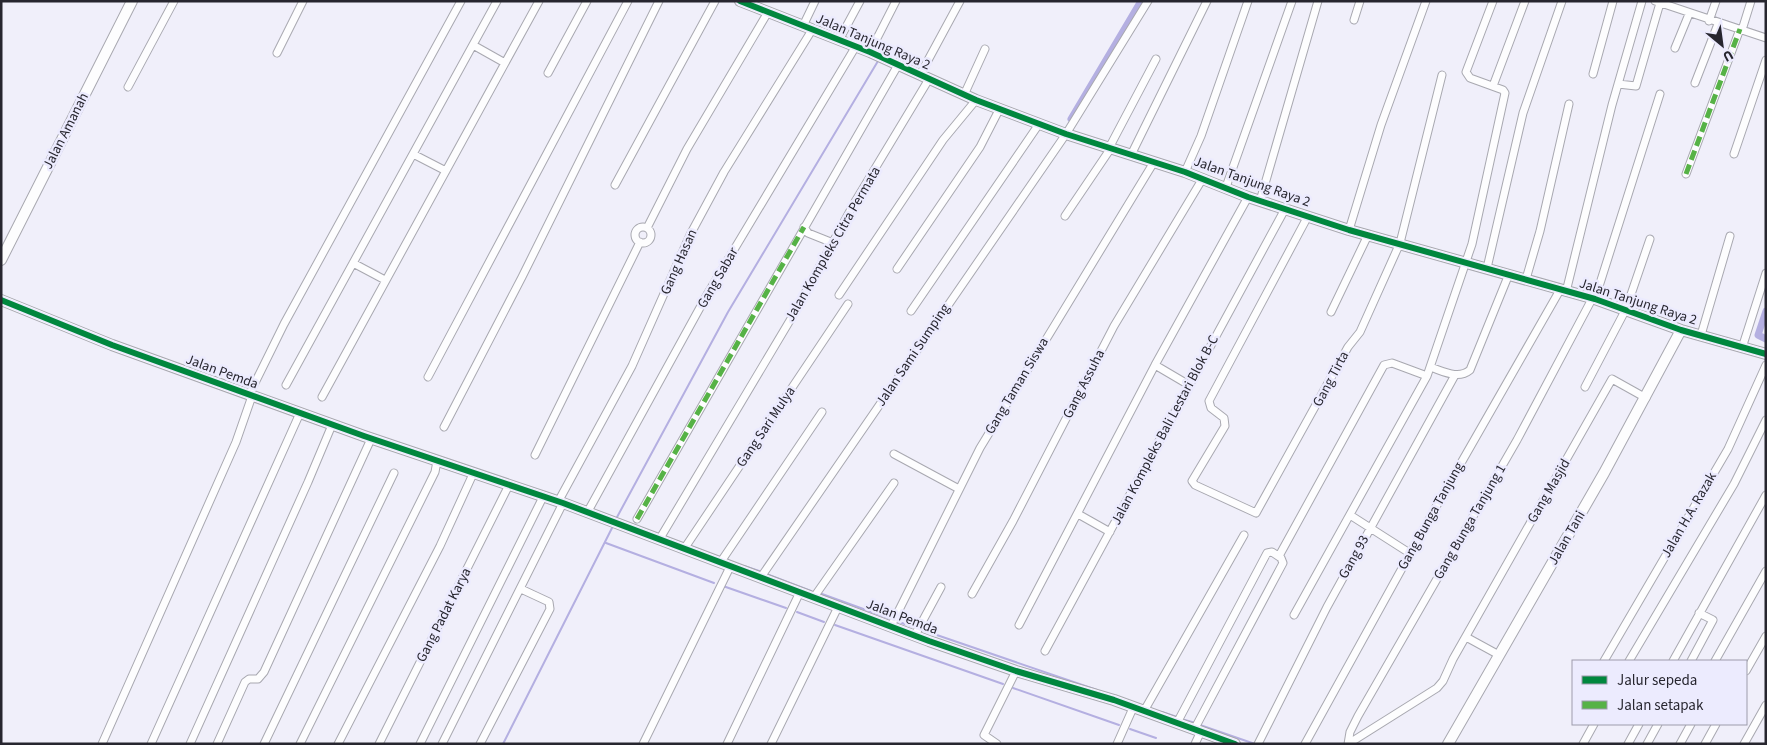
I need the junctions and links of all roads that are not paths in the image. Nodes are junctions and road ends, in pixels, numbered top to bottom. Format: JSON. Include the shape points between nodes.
{"nodes":[{"id":1,"x":132,"y":1,"type":"edge"},
{"id":2,"x":174,"y":1,"type":"edge"},
{"id":3,"x":303,"y":1,"type":"edge"},
{"id":4,"x":461,"y":1,"type":"edge"},
{"id":5,"x":497,"y":1,"type":"edge"},
{"id":6,"x":539,"y":1,"type":"edge"},
{"id":7,"x":587,"y":1,"type":"edge"},
{"id":8,"x":628,"y":1,"type":"edge"},
{"id":9,"x":659,"y":1,"type":"edge"},
{"id":10,"x":714,"y":1,"type":"edge"},
{"id":11,"x":740,"y":1,"type":"edge"},
{"id":12,"x":815,"y":1,"type":"edge"},
{"id":13,"x":860,"y":1,"type":"edge"},
{"id":14,"x":896,"y":1,"type":"edge"},
{"id":15,"x":960,"y":1,"type":"edge"},
{"id":16,"x":1148,"y":1,"type":"edge"},
{"id":17,"x":1207,"y":1,"type":"edge"},
{"id":18,"x":1248,"y":1,"type":"edge"},
{"id":19,"x":1292,"y":1,"type":"edge"},
{"id":20,"x":1318,"y":1,"type":"edge"},
{"id":21,"x":1360,"y":1,"type":"edge"},
{"id":22,"x":1426,"y":1,"type":"edge"},
{"id":23,"x":1493,"y":1,"type":"edge"},
{"id":24,"x":1525,"y":1,"type":"edge"},
{"id":25,"x":1562,"y":1,"type":"edge"},
{"id":26,"x":1613,"y":1,"type":"edge"},
{"id":27,"x":1642,"y":1,"type":"edge"},
{"id":28,"x":1716,"y":1,"type":"edge"},
{"id":29,"x":1751,"y":1,"type":"edge"},
{"id":30,"x":1657,"y":2,"type":"edge"},
{"id":31,"x":768,"y":12,"type":"junction"},
{"id":32,"x":1689,"y":14,"type":"junction"},
{"id":33,"x":1354,"y":20,"type":"dead end"},
{"id":34,"x":1709,"y":21,"type":"junction"},
{"id":35,"x":1718,"y":24,"type":"junction"},
{"id":36,"x":808,"y":28,"type":"junction"},
{"id":37,"x":1741,"y":30,"type":"junction"},
{"id":38,"x":1766,"y":38,"type":"edge"},
{"id":39,"x":839,"y":40,"type":"junction"},
{"id":40,"x":473,"y":45,"type":"junction"},
{"id":41,"x":856,"y":46,"type":"junction"},
{"id":42,"x":1675,"y":48,"type":"dead end"},
{"id":43,"x":985,"y":49,"type":"dead end"},
{"id":44,"x":870,"y":52,"type":"junction"},
{"id":45,"x":277,"y":54,"type":"dead end"},
{"id":46,"x":1156,"y":58,"type":"dead end"},
{"id":47,"x":1766,"y":60,"type":"edge"},
{"id":48,"x":505,"y":63,"type":"junction"},
{"id":49,"x":898,"y":65,"type":"junction"},
{"id":50,"x":548,"y":73,"type":"dead end"},
{"id":51,"x":1593,"y":74,"type":"dead end"},
{"id":52,"x":1442,"y":75,"type":"dead end"},
{"id":53,"x":925,"y":77,"type":"junction"},
{"id":54,"x":1695,"y":83,"type":"dead end"},
{"id":55,"x":1618,"y":84,"type":"junction"},
{"id":56,"x":1493,"y":86,"type":"junction"},
{"id":57,"x":128,"y":87,"type":"dead end"},
{"id":58,"x":1660,"y":94,"type":"dead end"},
{"id":59,"x":964,"y":95,"type":"junction"},
{"id":60,"x":976,"y":100,"type":"junction"},
{"id":61,"x":1569,"y":104,"type":"dead end"},
{"id":62,"x":1000,"y":108,"type":"junction"},
{"id":63,"x":1040,"y":124,"type":"junction"},
{"id":64,"x":1066,"y":134,"type":"junction"},
{"id":65,"x":1110,"y":148,"type":"junction"},
{"id":66,"x":413,"y":154,"type":"junction"},
{"id":67,"x":1734,"y":154,"type":"dead end"},
{"id":68,"x":1131,"y":155,"type":"junction"},
{"id":69,"x":1154,"y":162,"type":"junction"},
{"id":70,"x":446,"y":171,"type":"junction"},
{"id":71,"x":1185,"y":172,"type":"junction"},
{"id":72,"x":1686,"y":174,"type":"dead end"},
{"id":73,"x":1203,"y":178,"type":"junction"},
{"id":74,"x":615,"y":184,"type":"dead end"},
{"id":75,"x":1226,"y":187,"type":"junction"},
{"id":76,"x":1248,"y":197,"type":"junction"},
{"id":77,"x":1260,"y":201,"type":"junction"},
{"id":78,"x":1285,"y":209,"type":"junction"},
{"id":79,"x":1065,"y":216,"type":"dead end"},
{"id":80,"x":1308,"y":216,"type":"junction"},
{"id":81,"x":804,"y":228,"type":"junction"},
{"id":82,"x":1349,"y":230,"type":"junction"},
{"id":83,"x":1368,"y":235,"type":"junction"},
{"id":84,"x":1730,"y":236,"type":"dead end"},
{"id":85,"x":1650,"y":239,"type":"dead end"},
{"id":86,"x":834,"y":243,"type":"junction"},
{"id":87,"x":1400,"y":243,"type":"junction"},
{"id":88,"x":1,"y":260,"type":"edge"},
{"id":89,"x":1466,"y":262,"type":"junction"},
{"id":90,"x":353,"y":263,"type":"junction"},
{"id":91,"x":1487,"y":268,"type":"junction"},
{"id":92,"x":897,"y":269,"type":"dead end"},
{"id":93,"x":1766,"y":273,"type":"edge"},
{"id":94,"x":1509,"y":274,"type":"junction"},
{"id":95,"x":1526,"y":279,"type":"junction"},
{"id":96,"x":386,"y":280,"type":"junction"},
{"id":97,"x":1563,"y":291,"type":"junction"},
{"id":98,"x":839,"y":295,"type":"dead end"},
{"id":99,"x":1594,"y":299,"type":"junction"},
{"id":100,"x":1,"y":300,"type":"edge"},
{"id":101,"x":848,"y":304,"type":"dead end"},
{"id":102,"x":1626,"y":309,"type":"junction"},
{"id":103,"x":911,"y":311,"type":"dead end"},
{"id":104,"x":1331,"y":312,"type":"dead end"},
{"id":105,"x":1681,"y":330,"type":"junction"},
{"id":106,"x":1701,"y":335,"type":"junction"},
{"id":107,"x":1742,"y":348,"type":"junction"},
{"id":108,"x":1766,"y":354,"type":"edge"},
{"id":109,"x":1155,"y":365,"type":"junction"},
{"id":110,"x":1766,"y":365,"type":"edge"},
{"id":111,"x":1430,"y":367,"type":"junction"},
{"id":112,"x":1455,"y":375,"type":"junction"},
{"id":113,"x":1427,"y":376,"type":"junction"},
{"id":114,"x":428,"y":377,"type":"dead end"},
{"id":115,"x":286,"y":385,"type":"dead end"},
{"id":116,"x":1189,"y":385,"type":"junction"},
{"id":117,"x":1585,"y":386,"type":"dead end"},
{"id":118,"x":251,"y":395,"type":"junction"},
{"id":119,"x":322,"y":397,"type":"dead end"},
{"id":120,"x":1646,"y":398,"type":"junction"},
{"id":121,"x":822,"y":412,"type":"dead end"},
{"id":122,"x":300,"y":413,"type":"junction"},
{"id":123,"x":1766,"y":420,"type":"edge"},
{"id":124,"x":332,"y":425,"type":"junction"},
{"id":125,"x":444,"y":427,"type":"dead end"},
{"id":126,"x":371,"y":438,"type":"junction"},
{"id":127,"x":894,"y":454,"type":"dead end"},
{"id":128,"x":535,"y":455,"type":"dead end"},
{"id":129,"x":437,"y":461,"type":"junction"},
{"id":130,"x":394,"y":473,"type":"dead end"},
{"id":131,"x":473,"y":474,"type":"junction"},
{"id":132,"x":894,"y":483,"type":"dead end"},
{"id":133,"x":509,"y":485,"type":"junction"},
{"id":134,"x":959,"y":489,"type":"junction"},
{"id":135,"x":1766,"y":495,"type":"edge"},
{"id":136,"x":543,"y":497,"type":"junction"},
{"id":137,"x":560,"y":503,"type":"junction"},
{"id":138,"x":587,"y":513,"type":"junction"},
{"id":139,"x":1078,"y":514,"type":"junction"},
{"id":140,"x":1350,"y":515,"type":"junction"},
{"id":141,"x":637,"y":519,"type":"dead end"},
{"id":142,"x":1371,"y":527,"type":"junction"},
{"id":143,"x":1110,"y":532,"type":"junction"},
{"id":144,"x":1244,"y":535,"type":"dead end"},
{"id":145,"x":659,"y":540,"type":"junction"},
{"id":146,"x":684,"y":549,"type":"junction"},
{"id":147,"x":1410,"y":554,"type":"junction"},
{"id":148,"x":1278,"y":556,"type":"junction"},
{"id":149,"x":725,"y":565,"type":"junction"},
{"id":150,"x":1765,"y":572,"type":"edge"},
{"id":151,"x":761,"y":577,"type":"junction"},
{"id":152,"x":941,"y":587,"type":"dead end"},
{"id":153,"x":521,"y":589,"type":"junction"},
{"id":154,"x":800,"y":592,"type":"junction"},
{"id":155,"x":972,"y":594,"type":"dead end"},
{"id":156,"x":814,"y":597,"type":"junction"},
{"id":157,"x":838,"y":607,"type":"junction"},
{"id":158,"x":1699,"y":613,"type":"junction"},
{"id":159,"x":1294,"y":615,"type":"dead end"},
{"id":160,"x":893,"y":621,"type":"junction"},
{"id":161,"x":1019,"y":625,"type":"dead end"},
{"id":162,"x":915,"y":635,"type":"junction"},
{"id":163,"x":1466,"y":636,"type":"junction"},
{"id":164,"x":1766,"y":636,"type":"edge"},
{"id":165,"x":1045,"y":651,"type":"dead end"},
{"id":166,"x":1499,"y":655,"type":"junction"},
{"id":167,"x":1605,"y":660,"type":"edge"},
{"id":168,"x":1631,"y":660,"type":"edge"},
{"id":169,"x":1674,"y":660,"type":"edge"},
{"id":170,"x":1692,"y":660,"type":"edge"},
{"id":171,"x":1716,"y":660,"type":"edge"},
{"id":172,"x":1747,"y":669,"type":"edge"},
{"id":173,"x":1016,"y":670,"type":"junction"},
{"id":174,"x":1766,"y":705,"type":"edge"},
{"id":175,"x":1133,"y":708,"type":"junction"},
{"id":176,"x":1146,"y":709,"type":"junction"},
{"id":177,"x":1179,"y":719,"type":"junction"},
{"id":178,"x":1593,"y":725,"type":"edge"},
{"id":179,"x":1638,"y":725,"type":"edge"},
{"id":180,"x":1657,"y":725,"type":"edge"},
{"id":181,"x":1690,"y":725,"type":"edge"},
{"id":182,"x":1715,"y":725,"type":"edge"},
{"id":183,"x":1197,"y":727,"type":"junction"},
{"id":184,"x":1234,"y":743,"type":"edge"},
{"id":185,"x":1259,"y":743,"type":"edge"},
{"id":186,"x":102,"y":744,"type":"edge"},
{"id":187,"x":151,"y":744,"type":"edge"},
{"id":188,"x":190,"y":744,"type":"edge"},
{"id":189,"x":217,"y":744,"type":"edge"},
{"id":190,"x":264,"y":744,"type":"edge"},
{"id":191,"x":300,"y":744,"type":"edge"},
{"id":192,"x":338,"y":744,"type":"edge"},
{"id":193,"x":379,"y":744,"type":"edge"},
{"id":194,"x":420,"y":744,"type":"edge"},
{"id":195,"x":442,"y":744,"type":"edge"},
{"id":196,"x":480,"y":744,"type":"edge"},
{"id":197,"x":643,"y":744,"type":"edge"},
{"id":198,"x":727,"y":744,"type":"edge"},
{"id":199,"x":770,"y":744,"type":"edge"},
{"id":200,"x":997,"y":744,"type":"edge"},
{"id":201,"x":1117,"y":744,"type":"edge"},
{"id":202,"x":1195,"y":744,"type":"edge"},
{"id":203,"x":1305,"y":744,"type":"edge"},
{"id":204,"x":1348,"y":744,"type":"edge"},
{"id":205,"x":1448,"y":744,"type":"edge"},
{"id":206,"x":1583,"y":744,"type":"edge"},
{"id":207,"x":1628,"y":744,"type":"edge"},
{"id":208,"x":1647,"y":744,"type":"edge"},
{"id":209,"x":1680,"y":744,"type":"edge"},
{"id":210,"x":1705,"y":744,"type":"edge"},
{"id":211,"x":1744,"y":744,"type":"edge"}],
"edges":[{"from":1,"to":88,"type":"street","name":"Jalan Amanah"},
{"from":2,"to":57,"type":"street"},
{"from":3,"to":45,"type":"street"},
{"from":4,"to":118,"type":"street","via":[[293,306]]},
{"from":5,"to":40,"type":"street"},
{"from":6,"to":48,"type":"street"},
{"from":7,"to":50,"type":"street"},
{"from":8,"to":114,"type":"street"},
{"from":9,"to":125,"type":"street"},
{"from":10,"to":74,"type":"street"},
{"from":11,"to":31,"type":"street","name":"Jalan Tanjung Raya 2"},
{"from":12,"to":36,"type":"street","name":"Gang Hasan"},
{"from":13,"to":39,"type":"street"},
{"from":14,"to":44,"type":"street"},
{"from":15,"to":53,"type":"street","name":"Jalan Kompleks Citra Permata"},
{"from":16,"to":64,"type":"street","name":"Jalan Sami Sumping"},
{"from":17,"to":68,"type":"street"},
{"from":18,"to":71,"type":"street"},
{"from":19,"to":75,"type":"street"},
{"from":20,"to":77,"type":"street"},
{"from":21,"to":33,"type":"street"},
{"from":22,"to":82,"type":"street"},
{"from":23,"to":56,"type":"street","via":[[1466,72],[1470,78]]},
{"from":24,"to":56,"type":"street"},
{"from":25,"to":91,"type":"street","via":[[1523,113]]},
{"from":26,"to":51,"type":"street"},
{"from":27,"to":55,"type":"street","name":"Gang Bunga Tanjung"},
{"from":28,"to":34,"type":"street"},
{"from":29,"to":37,"type":"street"},
{"from":30,"to":32,"type":"street"},
{"from":30,"to":55,"type":"street","via":[[1636,86]]},
{"from":31,"to":36,"type":"street","name":"Jalan Tanjung Raya 2"},
{"from":31,"to":128,"type":"street","via":[[687,149],[647,228],[637,230],[635,237],[640,242]]},
{"from":32,"to":34,"type":"street"},
{"from":32,"to":42,"type":"street"},
{"from":34,"to":35,"type":"street"},
{"from":35,"to":37,"type":"street"},
{"from":35,"to":54,"type":"street"},
{"from":36,"to":39,"type":"street","name":"Jalan Tanjung Raya 2"},
{"from":36,"to":137,"type":"street","name":"Gang Hasan","via":[[690,235],[632,366]]},
{"from":37,"to":38,"type":"street"},
{"from":37,"to":72,"type":"street"},
{"from":39,"to":41,"type":"street","name":"Jalan Tanjung Raya 2"},
{"from":40,"to":48,"type":"street"},
{"from":40,"to":66,"type":"street"},
{"from":41,"to":44,"type":"street","name":"Jalan Tanjung Raya 2"},
{"from":41,"to":138,"type":"street","name":"Gang Sabar","via":[[708,293]]},
{"from":43,"to":59,"type":"street"},
{"from":44,"to":49,"type":"street","name":"Jalan Tanjung Raya 2"},
{"from":46,"to":65,"type":"street"},
{"from":47,"to":67,"type":"street"},
{"from":48,"to":70,"type":"street"},
{"from":49,"to":53,"type":"street","name":"Jalan Tanjung Raya 2"},
{"from":49,"to":81,"type":"street"},
{"from":52,"to":87,"type":"street","name":"Gang Tirta"},
{"from":53,"to":59,"type":"street","name":"Jalan Tanjung Raya 2"},
{"from":53,"to":86,"type":"street","name":"Jalan Kompleks Citra Permata"},
{"from":55,"to":97,"type":"street","name":"Gang Bunga Tanjung"},
{"from":56,"to":89,"type":"street","via":[[1506,93]]},
{"from":58,"to":99,"type":"street","name":"Gang Bunga Tanjung 1"},
{"from":59,"to":60,"type":"street","name":"Jalan Tanjung Raya 2"},
{"from":60,"to":62,"type":"street","name":"Jalan Tanjung Raya 2"},
{"from":60,"to":98,"type":"street","via":[[943,140]]},
{"from":61,"to":95,"type":"street"},
{"from":62,"to":63,"type":"street","name":"Jalan Tanjung Raya 2"},
{"from":62,"to":92,"type":"street","via":[[976,154]]},
{"from":63,"to":64,"type":"street","name":"Jalan Tanjung Raya 2"},
{"from":63,"to":103,"type":"street"},
{"from":64,"to":65,"type":"street","name":"Jalan Tanjung Raya 2"},
{"from":64,"to":151,"type":"street","name":"Jalan Sami Sumping"},
{"from":65,"to":68,"type":"street","name":"Jalan Tanjung Raya 2"},
{"from":65,"to":79,"type":"street"},
{"from":66,"to":70,"type":"street"},
{"from":66,"to":90,"type":"street"},
{"from":68,"to":69,"type":"street","name":"Jalan Tanjung Raya 2"},
{"from":69,"to":71,"type":"street","name":"Jalan Tanjung Raya 2"},
{"from":69,"to":134,"type":"street","name":"Gang Taman Siswa","via":[[1002,410]]},
{"from":70,"to":96,"type":"street"},
{"from":71,"to":73,"type":"street","name":"Jalan Tanjung Raya 2"},
{"from":73,"to":75,"type":"street","name":"Jalan Tanjung Raya 2"},
{"from":73,"to":155,"type":"street","name":"Gang Assuha","via":[[1114,326],[1013,522]]},
{"from":75,"to":76,"type":"street","name":"Jalan Tanjung Raya 2"},
{"from":76,"to":77,"type":"street","name":"Jalan Tanjung Raya 2"},
{"from":76,"to":109,"type":"street"},
{"from":77,"to":78,"type":"street","name":"Jalan Tanjung Raya 2"},
{"from":78,"to":80,"type":"street","name":"Jalan Tanjung Raya 2"},
{"from":78,"to":116,"type":"street","name":"Jalan Kompleks Bali Lestari Blok B-C"},
{"from":80,"to":82,"type":"street","name":"Jalan Tanjung Raya 2"},
{"from":80,"to":87,"type":"street","name":"Gang Tirta","via":[[1209,401],[1211,408],[1224,418],[1225,426],[1192,481],[1256,513],[1348,347],[1360,332]]},
{"from":81,"to":86,"type":"street","via":[[808,233]]},
{"from":81,"to":141,"type":"street"},
{"from":82,"to":83,"type":"street","name":"Jalan Tanjung Raya 2"},
{"from":83,"to":87,"type":"street","name":"Jalan Tanjung Raya 2"},
{"from":83,"to":104,"type":"street"},
{"from":84,"to":106,"type":"street"},
{"from":85,"to":102,"type":"street"},
{"from":86,"to":145,"type":"street","name":"Jalan Kompleks Citra Permata"},
{"from":87,"to":89,"type":"street","name":"Jalan Tanjung Raya 2"},
{"from":89,"to":91,"type":"street","name":"Jalan Tanjung Raya 2"},
{"from":89,"to":111,"type":"street"},
{"from":90,"to":96,"type":"street"},
{"from":90,"to":115,"type":"street"},
{"from":91,"to":94,"type":"street","name":"Jalan Tanjung Raya 2"},
{"from":93,"to":107,"type":"street"},
{"from":94,"to":95,"type":"street","name":"Jalan Tanjung Raya 2"},
{"from":94,"to":112,"type":"street","via":[[1470,370],[1464,375]]},
{"from":95,"to":97,"type":"street","name":"Jalan Tanjung Raya 2"},
{"from":96,"to":119,"type":"street"},
{"from":97,"to":99,"type":"street","name":"Jalan Tanjung Raya 2"},
{"from":97,"to":147,"type":"street","name":"Gang Bunga Tanjung"},
{"from":99,"to":102,"type":"street","name":"Jalan Tanjung Raya 2"},
{"from":99,"to":204,"type":"street","name":"Gang Bunga Tanjung 1","via":[[1358,716]]},
{"from":100,"to":118,"type":"street","name":"Jalan Pemda"},
{"from":101,"to":146,"type":"street","name":"Gang Sari Mulya"},
{"from":102,"to":105,"type":"street","name":"Jalan Tanjung Raya 2"},
{"from":102,"to":117,"type":"street"},
{"from":105,"to":106,"type":"street","name":"Jalan Tanjung Raya 2"},
{"from":105,"to":120,"type":"street","name":"Jalan Tani"},
{"from":106,"to":107,"type":"street","name":"Jalan Tanjung Raya 2"},
{"from":107,"to":108,"type":"street","name":"Jalan Tanjung Raya 2"},
{"from":109,"to":116,"type":"street"},
{"from":109,"to":139,"type":"street"},
{"from":110,"to":167,"type":"street","name":"Jalan H.A. Razak","via":[[1728,449]]},
{"from":111,"to":112,"type":"street"},
{"from":111,"to":113,"type":"street"},
{"from":112,"to":142,"type":"street","name":"Gang 93"},
{"from":113,"to":140,"type":"street"},
{"from":113,"to":148,"type":"street","via":[[1392,363],[1384,365]]},
{"from":116,"to":143,"type":"street","name":"Jalan Kompleks Bali Lestari Blok B-C"},
{"from":118,"to":122,"type":"street","name":"Jalan Pemda"},
{"from":118,"to":186,"type":"street","via":[[236,442]]},
{"from":120,"to":163,"type":"street","name":"Gang Masjid","via":[[1612,379]]},
{"from":120,"to":166,"type":"street","name":"Jalan Tani"},
{"from":121,"to":149,"type":"street"},
{"from":122,"to":124,"type":"street","name":"Jalan Pemda"},
{"from":122,"to":187,"type":"street"},
{"from":123,"to":168,"type":"street","via":[[1734,484]]},
{"from":124,"to":126,"type":"street","name":"Jalan Pemda"},
{"from":124,"to":188,"type":"street"},
{"from":126,"to":129,"type":"street","name":"Jalan Pemda"},
{"from":126,"to":189,"type":"street","via":[[264,672],[258,679],[245,682]]},
{"from":127,"to":134,"type":"street"},
{"from":129,"to":131,"type":"street","name":"Jalan Pemda"},
{"from":129,"to":191,"type":"street","via":[[435,472],[390,568]]},
{"from":130,"to":190,"type":"street"},
{"from":131,"to":133,"type":"street","name":"Jalan Pemda"},
{"from":131,"to":192,"type":"street","via":[[440,546]]},
{"from":132,"to":156,"type":"street"},
{"from":133,"to":136,"type":"street","name":"Jalan Pemda"},
{"from":133,"to":193,"type":"street","name":"Gang Padat Karya"},
{"from":134,"to":160,"type":"street","name":"Gang Taman Siswa"},
{"from":135,"to":158,"type":"street"},
{"from":136,"to":137,"type":"street","name":"Jalan Pemda"},
{"from":136,"to":194,"type":"street"},
{"from":137,"to":138,"type":"street","name":"Jalan Pemda"},
{"from":137,"to":153,"type":"street","name":"Gang Hasan"},
{"from":138,"to":145,"type":"street","name":"Jalan Pemda"},
{"from":139,"to":143,"type":"street"},
{"from":139,"to":161,"type":"street"},
{"from":140,"to":142,"type":"street"},
{"from":140,"to":159,"type":"street"},
{"from":142,"to":147,"type":"street"},
{"from":142,"to":185,"type":"street","name":"Gang 93"},
{"from":143,"to":165,"type":"street","name":"Jalan Kompleks Bali Lestari Blok B-C"},
{"from":144,"to":176,"type":"street"},
{"from":145,"to":146,"type":"street","name":"Jalan Pemda"},
{"from":146,"to":149,"type":"street","name":"Jalan Pemda"},
{"from":147,"to":203,"type":"street","name":"Gang Bunga Tanjung"},
{"from":148,"to":177,"type":"street","via":[[1268,553]]},
{"from":148,"to":183,"type":"street","via":[[1283,563]]},
{"from":149,"to":151,"type":"street","name":"Jalan Pemda"},
{"from":149,"to":197,"type":"street"},
{"from":150,"to":171,"type":"street"},
{"from":151,"to":154,"type":"street","name":"Jalan Pemda"},
{"from":152,"to":162,"type":"street"},
{"from":153,"to":195,"type":"street","name":"Gang Hasan"},
{"from":153,"to":196,"type":"street","via":[[547,600],[550,609]]},
{"from":154,"to":156,"type":"street","name":"Jalan Pemda"},
{"from":154,"to":198,"type":"street"},
{"from":156,"to":157,"type":"street","name":"Jalan Pemda"},
{"from":157,"to":160,"type":"street","name":"Jalan Pemda"},
{"from":157,"to":199,"type":"street"},
{"from":158,"to":169,"type":"street"},
{"from":158,"to":170,"type":"street","via":[[1713,620]]},
{"from":160,"to":162,"type":"street","name":"Jalan Pemda"},
{"from":162,"to":173,"type":"street","name":"Jalan Pemda"},
{"from":163,"to":166,"type":"street"},
{"from":163,"to":204,"type":"street","via":[[1441,685]]},
{"from":164,"to":172,"type":"street"},
{"from":166,"to":205,"type":"street","name":"Jalan Tani"},
{"from":173,"to":175,"type":"street","name":"Jalan Pemda"},
{"from":173,"to":200,"type":"street","via":[[984,735]]},
{"from":174,"to":211,"type":"street"},
{"from":175,"to":176,"type":"street","name":"Jalan Pemda"},
{"from":175,"to":201,"type":"street"},
{"from":176,"to":177,"type":"street","name":"Jalan Pemda"},
{"from":177,"to":183,"type":"street","name":"Jalan Pemda"},
{"from":178,"to":206,"type":"street"},
{"from":179,"to":207,"type":"street"},
{"from":180,"to":208,"type":"street"},
{"from":181,"to":209,"type":"street"},
{"from":182,"to":210,"type":"street"},
{"from":183,"to":184,"type":"street","name":"Jalan Pemda"},
{"from":183,"to":202,"type":"street"}]}
